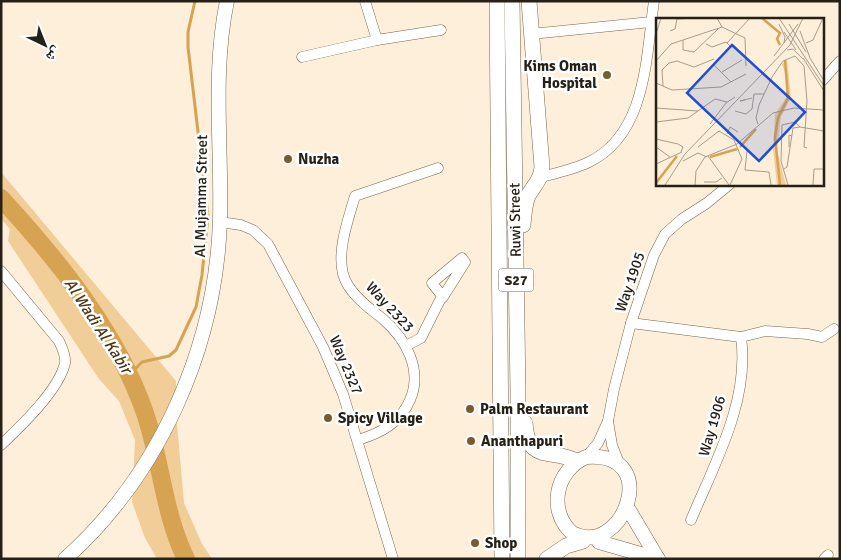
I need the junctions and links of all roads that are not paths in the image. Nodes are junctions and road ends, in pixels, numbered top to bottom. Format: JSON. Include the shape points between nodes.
{"nodes":[{"id":1,"x":227,"y":1,"type":"edge"},
{"id":2,"x":365,"y":1,"type":"edge"},
{"id":3,"x":487,"y":1,"type":"edge"},
{"id":4,"x":497,"y":1,"type":"edge"},
{"id":5,"x":512,"y":1,"type":"edge"},
{"id":6,"x":529,"y":1,"type":"edge"},
{"id":7,"x":654,"y":1,"type":"edge"},
{"id":8,"x":651,"y":22,"type":"junction"},
{"id":9,"x":442,"y":30,"type":"dead end"},
{"id":10,"x":531,"y":34,"type":"junction"},
{"id":11,"x":377,"y":40,"type":"junction"},
{"id":12,"x":302,"y":57,"type":"dead end"},
{"id":13,"x":840,"y":61,"type":"edge"},
{"id":14,"x":824,"y":79,"type":"edge"},
{"id":15,"x":497,"y":128,"type":"junction"},
{"id":16,"x":438,"y":168,"type":"dead end"},
{"id":17,"x":541,"y":177,"type":"junction"},
{"id":18,"x":729,"y":185,"type":"edge"},
{"id":19,"x":220,"y":222,"type":"junction"},
{"id":20,"x":1,"y":271,"type":"edge"},
{"id":21,"x":516,"y":286,"type":"junction"},
{"id":22,"x":442,"y":297,"type":"dead end"},
{"id":23,"x":631,"y":323,"type":"junction"},
{"id":24,"x":834,"y":329,"type":"dead end"},
{"id":25,"x":741,"y":336,"type":"junction"},
{"id":26,"x":406,"y":346,"type":"junction"},
{"id":27,"x":518,"y":391,"type":"junction"},
{"id":28,"x":608,"y":421,"type":"junction"},
{"id":29,"x":358,"y":440,"type":"junction"},
{"id":30,"x":1,"y":445,"type":"edge"},
{"id":31,"x":581,"y":459,"type":"junction"},
{"id":32,"x":622,"y":470,"type":"junction"},
{"id":33,"x":629,"y":510,"type":"junction"},
{"id":34,"x":691,"y":520,"type":"dead end"},
{"id":35,"x":583,"y":541,"type":"junction"},
{"id":36,"x":599,"y":542,"type":"junction"},
{"id":37,"x":64,"y":559,"type":"edge"},
{"id":38,"x":393,"y":559,"type":"edge"},
{"id":39,"x":502,"y":559,"type":"edge"},
{"id":40,"x":518,"y":559,"type":"edge"},
{"id":41,"x":547,"y":559,"type":"edge"},
{"id":42,"x":658,"y":559,"type":"edge"}],
"edges":[{"from":1,"to":19,"type":"street","name":"Al Mujamma Street","via":[[218,74]]},
{"from":2,"to":11,"type":"street"},
{"from":3,"to":15,"type":"main road"},
{"from":4,"to":15,"type":"main road","name":"Ruwi Street","number":"S27"},
{"from":5,"to":21,"type":"main road","name":"Ruwi Street","number":"S27"},
{"from":6,"to":10,"type":"main road"},
{"from":7,"to":8,"type":"street"},
{"from":8,"to":10,"type":"street"},
{"from":8,"to":17,"type":"street","via":[[636,106],[626,130],[589,162]]},
{"from":9,"to":11,"type":"street"},
{"from":10,"to":17,"type":"main road"},
{"from":11,"to":12,"type":"street"},
{"from":13,"to":14,"type":"street"},
{"from":15,"to":39,"type":"main road","name":"Ruwi Street","number":"S27"},
{"from":16,"to":26,"type":"street","name":"Way 2323","via":[[355,196],[343,245],[343,276]]},
{"from":17,"to":21,"type":"main road","via":[[524,208]]},
{"from":18,"to":23,"type":"street","name":"Way 1905","via":[[665,234],[654,254]]},
{"from":19,"to":29,"type":"street","name":"Way 2327","via":[[253,230],[268,244],[323,347]]},
{"from":19,"to":37,"type":"street","name":"Al Mujamma Street","via":[[211,296],[190,377],[156,445],[122,496]]},
{"from":20,"to":30,"type":"street","via":[[59,341],[65,362],[47,397]]},
{"from":21,"to":27,"type":"main road","name":"Ruwi Street","number":"S27"},
{"from":22,"to":26,"type":"street","via":[[421,338]]},
{"from":23,"to":25,"type":"street"},
{"from":23,"to":28,"type":"street","name":"Way 1905"},
{"from":24,"to":25,"type":"street","via":[[822,338],[765,331]]},
{"from":25,"to":34,"type":"street","name":"Way 1906","via":[[744,358],[730,426]]},
{"from":26,"to":29,"type":"street","name":"Way 2323","via":[[415,384],[405,410],[379,433]]},
{"from":27,"to":31,"type":"main road","via":[[524,410],[526,437],[531,446],[546,455]]},
{"from":27,"to":40,"type":"main road","name":"Ruwi Street","number":"S27"},
{"from":28,"to":31,"type":"street","name":"Way 1905","via":[[598,443]]},
{"from":28,"to":32,"type":"street","name":"Way 1905","via":[[612,445]]},
{"from":29,"to":38,"type":"street","name":"Way 2327"},
{"from":31,"to":32,"type":"street","via":[[604,457]]},
{"from":31,"to":35,"type":"street","via":[[565,472],[560,483],[558,506],[566,527]]},
{"from":32,"to":33,"type":"street","via":[[629,491]]},
{"from":33,"to":36,"type":"street","via":[[615,535]]},
{"from":33,"to":42,"type":"street"},
{"from":35,"to":36,"type":"street"},
{"from":35,"to":41,"type":"main road","via":[[566,546]]},
{"from":36,"to":42,"type":"street"}]}
